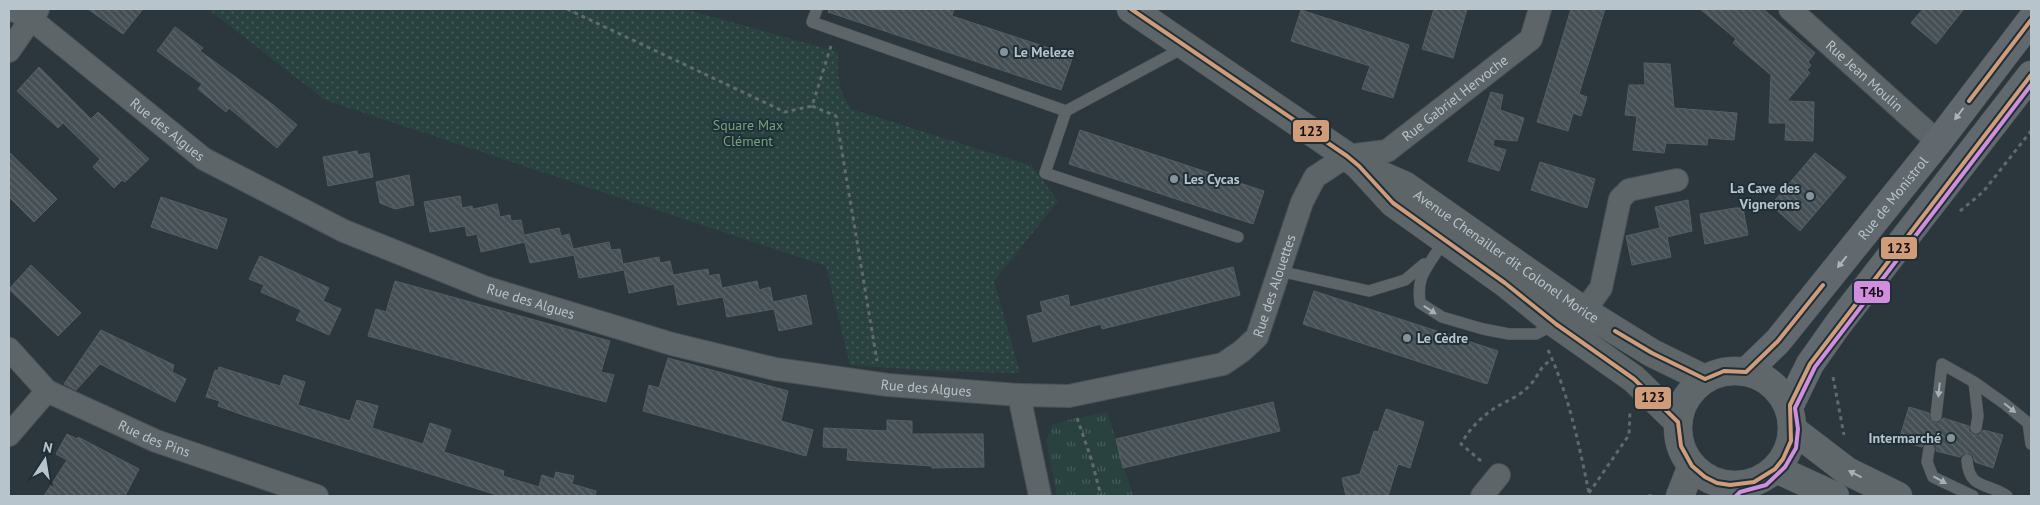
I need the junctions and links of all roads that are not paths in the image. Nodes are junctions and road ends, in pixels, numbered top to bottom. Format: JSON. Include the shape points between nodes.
{"nodes":[{"id":1,"x":11,"y":9,"type":"edge"},
{"id":2,"x":816,"y":9,"type":"edge"},
{"id":3,"x":1540,"y":9,"type":"edge"},
{"id":4,"x":1790,"y":9,"type":"edge"},
{"id":5,"x":1138,"y":11,"type":"edge"},
{"id":6,"x":34,"y":14,"type":"edge"},
{"id":7,"x":1815,"y":16,"type":"edge"},
{"id":8,"x":2031,"y":20,"type":"edge"},
{"id":9,"x":1187,"y":47,"type":"junction"},
{"id":10,"x":9,"y":51,"type":"edge"},
{"id":11,"x":2031,"y":75,"type":"edge"},
{"id":12,"x":1066,"y":111,"type":"junction"},
{"id":13,"x":1938,"y":142,"type":"junction"},
{"id":14,"x":1353,"y":161,"type":"junction"},
{"id":15,"x":1677,"y":180,"type":"dead end"},
{"id":16,"x":1238,"y":236,"type":"dead end"},
{"id":17,"x":1440,"y":247,"type":"junction"},
{"id":18,"x":1279,"y":270,"type":"junction"},
{"id":19,"x":1584,"y":311,"type":"junction"},
{"id":20,"x":1556,"y":324,"type":"junction"},
{"id":21,"x":9,"y":349,"type":"edge"},
{"id":22,"x":1746,"y":372,"type":"junction"},
{"id":23,"x":1705,"y":378,"type":"junction"},
{"id":24,"x":1974,"y":382,"type":"junction"},
{"id":25,"x":47,"y":391,"type":"junction"},
{"id":26,"x":1018,"y":395,"type":"junction"},
{"id":27,"x":1936,"y":416,"type":"dead end"},
{"id":28,"x":1791,"y":418,"type":"junction"},
{"id":29,"x":1678,"y":422,"type":"junction"},
{"id":30,"x":1976,"y":428,"type":"dead end"},
{"id":31,"x":9,"y":435,"type":"edge"},
{"id":32,"x":2031,"y":444,"type":"edge"},
{"id":33,"x":1929,"y":449,"type":"dead end"},
{"id":34,"x":1968,"y":460,"type":"dead end"},
{"id":35,"x":1692,"y":468,"type":"junction"},
{"id":36,"x":1776,"y":469,"type":"junction"},
{"id":37,"x":1499,"y":475,"type":"road end"},
{"id":38,"x":1732,"y":491,"type":"edge"},
{"id":39,"x":317,"y":496,"type":"edge"},
{"id":40,"x":1040,"y":496,"type":"edge"},
{"id":41,"x":1482,"y":496,"type":"edge"},
{"id":42,"x":1680,"y":496,"type":"edge"},
{"id":43,"x":1835,"y":496,"type":"edge"},
{"id":44,"x":1898,"y":496,"type":"edge"},
{"id":45,"x":1973,"y":496,"type":"edge"},
{"id":46,"x":2007,"y":496,"type":"edge"}],
"edges":[{"from":1,"to":6,"type":"street","name":"Rue des Algues"},
{"from":2,"to":12,"type":"lane","via":[[812,22]]},
{"from":3,"to":14,"type":"street","name":"Rue Gabriel Hervoche","via":[[1531,39],[1387,151]]},
{"from":4,"to":7,"type":"street","name":"Rue Jean Moulin"},
{"from":5,"to":9,"type":"street","name":"Avenue Chenailler dit Colonel Morice"},
{"from":6,"to":10,"type":"street"},
{"from":6,"to":26,"type":"street","name":"Rue des Algues","via":[[204,159],[344,231],[484,287],[672,344],[775,369],[888,385]]},
{"from":7,"to":13,"type":"street","name":"Rue Jean Moulin"},
{"from":8,"to":13,"type":"main road","name":"Rue de Monistrol","one_way":true},
{"from":9,"to":12,"type":"lane"},
{"from":9,"to":14,"type":"street","name":"Avenue Chenailler dit Colonel Morice"},
{"from":11,"to":28,"type":"main road","via":[[1827,339],[1810,364]]},
{"from":12,"to":16,"type":"lane","via":[[1045,173]]},
{"from":13,"to":22,"type":"main road","name":"Rue de Monistrol","one_way":true,"via":[[1778,341]]},
{"from":14,"to":17,"type":"street","name":"Avenue Chenailler dit Colonel Morice"},
{"from":14,"to":18,"type":"street","name":"Rue des Alouettes","via":[[1315,177],[1302,202]]},
{"from":14,"to":19,"type":"street","name":"Avenue Chenailler dit Colonel Morice","via":[[1404,185]]},
{"from":15,"to":19,"type":"street","via":[[1629,190],[1620,199],[1602,288]]},
{"from":17,"to":18,"type":"lane","via":[[1405,280],[1369,291]]},
{"from":17,"to":20,"type":"street","name":"Avenue Chenailler dit Colonel Morice","via":[[1505,283]]},
{"from":17,"to":20,"type":"lane","one_way":true,"via":[[1420,277],[1420,303],[1442,317],[1509,334],[1536,334]]},
{"from":18,"to":26,"type":"street","name":"Rue des Alouettes","via":[[1256,337],[1223,364],[1069,396]]},
{"from":19,"to":23,"type":"street","name":"Avenue Chenailler dit Colonel Morice","via":[[1652,353]]},
{"from":20,"to":29,"type":"street","name":"Avenue Chenailler dit Colonel Morice","via":[[1634,379]]},
{"from":21,"to":25,"type":"street","name":"Rue des Pins"},
{"from":22,"to":23,"type":"main road","via":[[1724,371]]},
{"from":22,"to":28,"type":"main road","via":[[1763,378],[1778,390]]},
{"from":23,"to":29,"type":"main road","via":[[1690,392],[1680,409]]},
{"from":24,"to":27,"type":"lane","one_way":true,"via":[[1942,364]]},
{"from":24,"to":30,"type":"lane","via":[[1978,416]]},
{"from":24,"to":32,"type":"lane","one_way":true,"via":[[2028,423]]},
{"from":25,"to":31,"type":"street"},
{"from":25,"to":39,"type":"street","name":"Rue des Pins","via":[[156,441]]},
{"from":26,"to":40,"type":"street"},
{"from":28,"to":36,"type":"main road","via":[[1790,446]]},
{"from":44,"to":28,"type":"main road","one_way":true,"via":[[1840,466]]},
{"from":29,"to":35,"type":"main road","via":[[1679,443]]},
{"from":33,"to":45,"type":"lane","one_way":true,"via":[[1927,462],[1933,477]]},
{"from":34,"to":46,"type":"lane","via":[[1968,472],[1976,483]]},
{"from":35,"to":38,"type":"main road"},
{"from":35,"to":42,"type":"main road"},
{"from":36,"to":38,"type":"main road","via":[[1763,480]]},
{"from":36,"to":43,"type":"main road"},
{"from":37,"to":41,"type":"street"}]}
